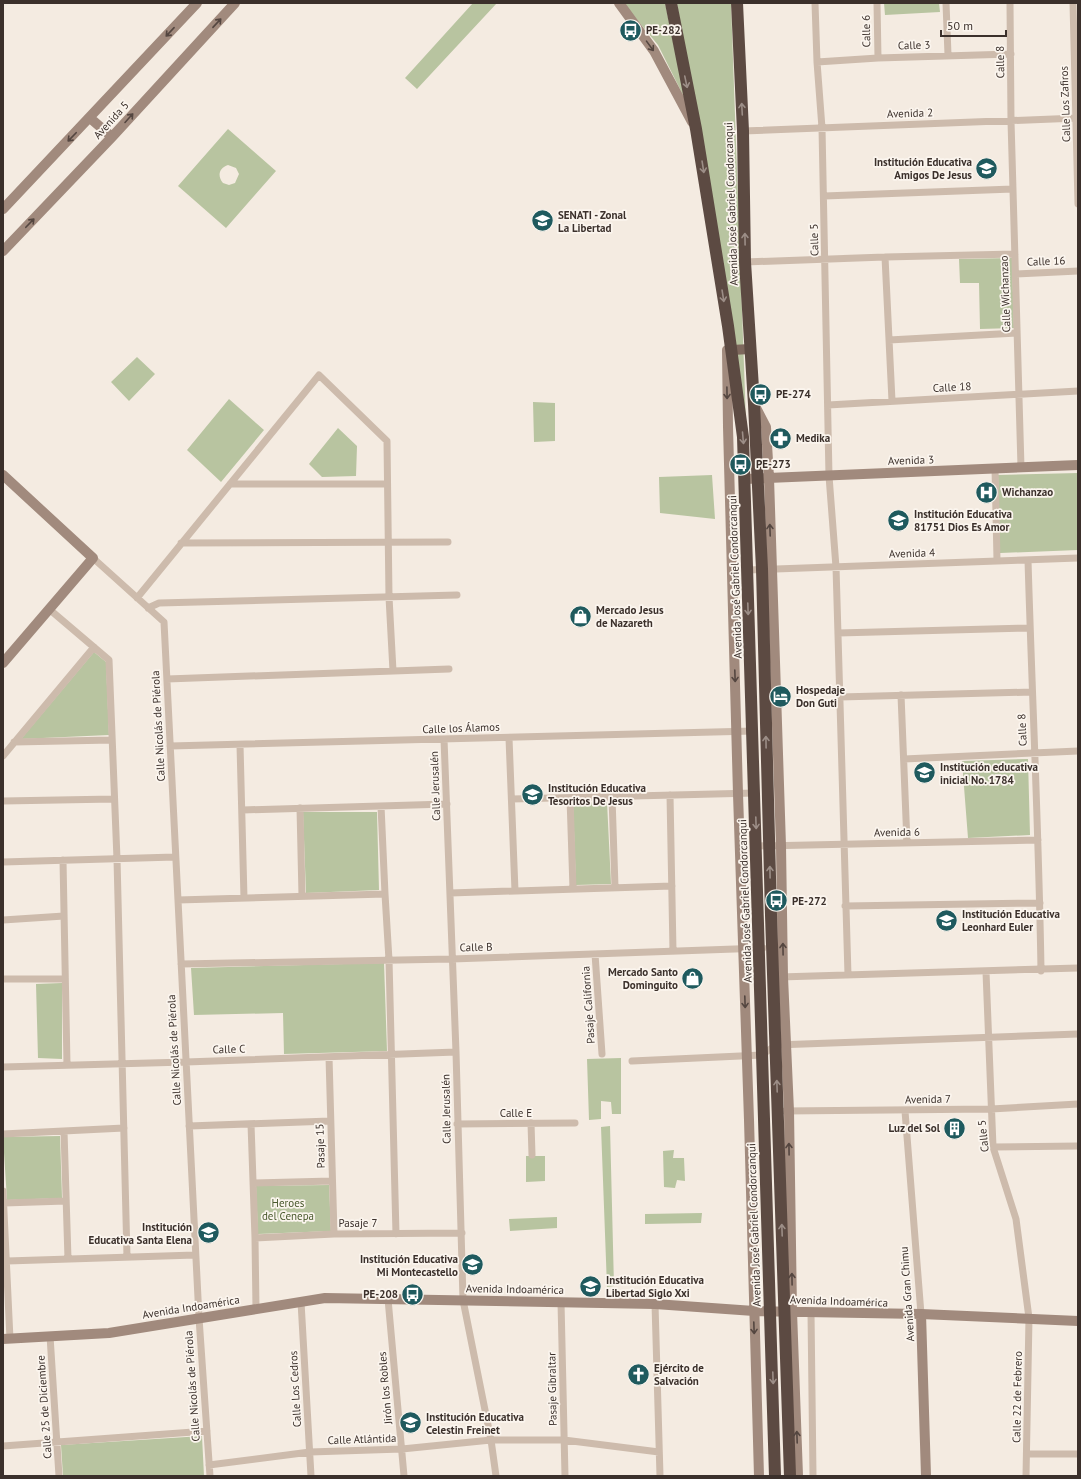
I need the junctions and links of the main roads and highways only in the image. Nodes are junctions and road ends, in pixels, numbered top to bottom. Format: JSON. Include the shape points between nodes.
{"nodes":[{"id":1,"x":671,"y":3,"type":"edge"},
{"id":2,"x":737,"y":3,"type":"edge"},
{"id":3,"x":750,"y":348,"type":"junction"},
{"id":4,"x":731,"y":350,"type":"junction"},
{"id":5,"x":775,"y":1476,"type":"edge"},
{"id":6,"x":790,"y":1476,"type":"edge"}],
"edges":[{"from":1,"to":4,"type":"highway","name":"Avenida José Gabriel Condorcanqui","one_way":true,"via":[[696,129]]},
{"from":3,"to":2,"type":"highway","name":"Avenida José Gabriel Condorcanqui","one_way":true},
{"from":3,"to":4,"type":"main road"},
{"from":6,"to":3,"type":"highway","name":"Avenida José Gabriel Condorcanqui","one_way":true,"via":[[784,1111],[778,977],[773,948],[776,846],[764,479]]},
{"from":4,"to":5,"type":"highway","name":"Avenida José Gabriel Condorcanqui","one_way":true,"via":[[743,437],[745,479]]}]}
